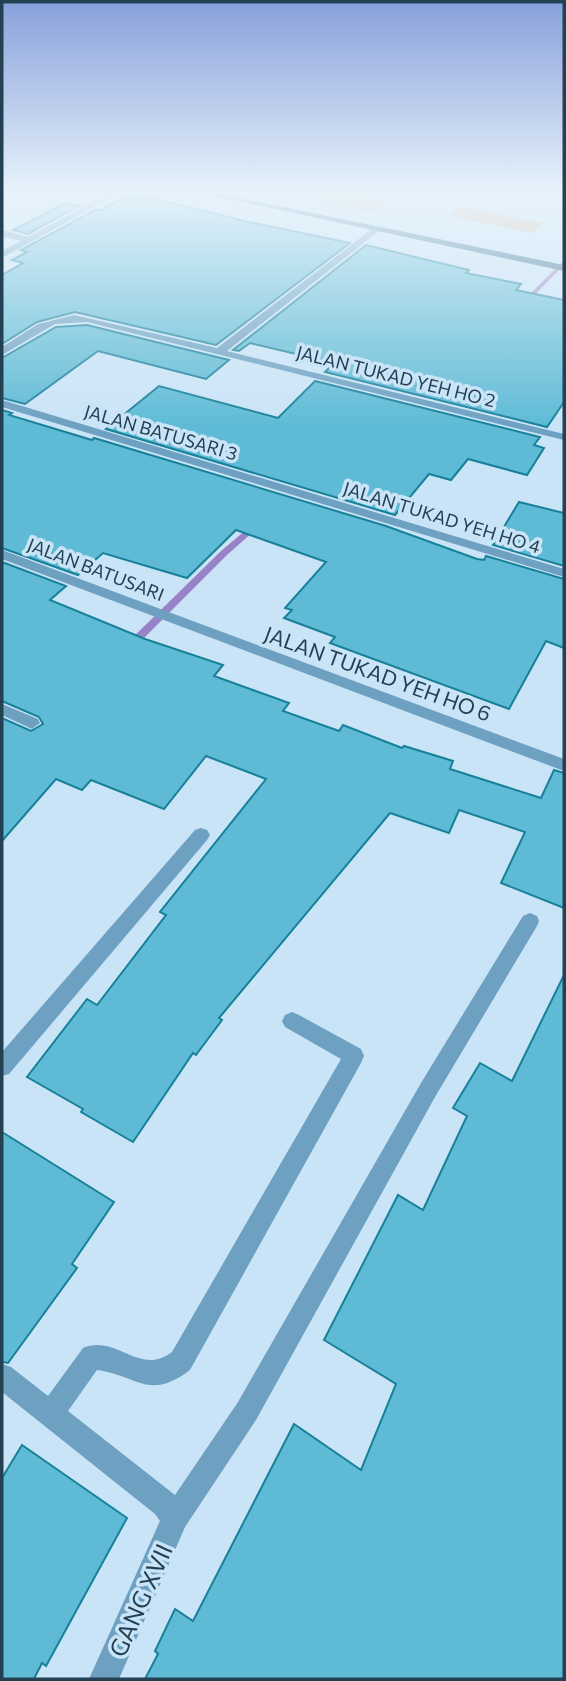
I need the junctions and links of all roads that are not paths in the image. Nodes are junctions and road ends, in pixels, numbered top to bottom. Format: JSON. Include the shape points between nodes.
{"nodes":[{"id":1,"x":326,"y":268,"type":"edge"},
{"id":2,"x":220,"y":351,"type":"junction"},
{"id":3,"x":2,"y":352,"type":"edge"},
{"id":4,"x":2,"y":403,"type":"edge"},
{"id":5,"x":564,"y":437,"type":"edge"},
{"id":6,"x":310,"y":495,"type":"joint"},
{"id":7,"x":2,"y":554,"type":"edge"},
{"id":8,"x":564,"y":573,"type":"edge"},
{"id":9,"x":177,"y":621,"type":"joint"},
{"id":10,"x":2,"y":709,"type":"edge"},
{"id":11,"x":32,"y":723,"type":"dead end"},
{"id":12,"x":564,"y":765,"type":"edge"},
{"id":13,"x":201,"y":835,"type":"dead end"},
{"id":14,"x":530,"y":921,"type":"dead end"},
{"id":15,"x":292,"y":1021,"type":"dead end"},
{"id":16,"x":2,"y":1067,"type":"edge"},
{"id":17,"x":2,"y":1376,"type":"edge"},
{"id":18,"x":50,"y":1414,"type":"junction"},
{"id":19,"x":174,"y":1520,"type":"junction"},
{"id":20,"x":104,"y":1679,"type":"edge"}],
"edges":[{"from":1,"to":2,"type":"street"},
{"from":2,"to":3,"type":"street","name":"JALAN TUKAD YEH HO 2","via":[[68,317],[44,323]]},
{"from":2,"to":5,"type":"street","name":"JALAN TUKAD YEH HO 2"},
{"from":4,"to":6,"type":"street","name":"JALAN BATUSARI 3"},
{"from":6,"to":8,"type":"street","name":"JALAN TUKAD YEH HO 4"},
{"from":7,"to":9,"type":"street","name":"JALAN BATUSARI"},
{"from":9,"to":12,"type":"street","name":"JALAN TUKAD YEH HO 6"},
{"from":10,"to":11,"type":"street"},
{"from":13,"to":16,"type":"street"},
{"from":14,"to":19,"type":"street","name":"GANG XVII","via":[[428,1090],[247,1411]]},
{"from":15,"to":18,"type":"street","via":[[354,1056],[181,1361],[166,1373],[146,1375],[92,1357]]},
{"from":17,"to":18,"type":"street"},
{"from":18,"to":19,"type":"street","via":[[165,1504]]},
{"from":19,"to":20,"type":"street","name":"GANG XVII"}]}
